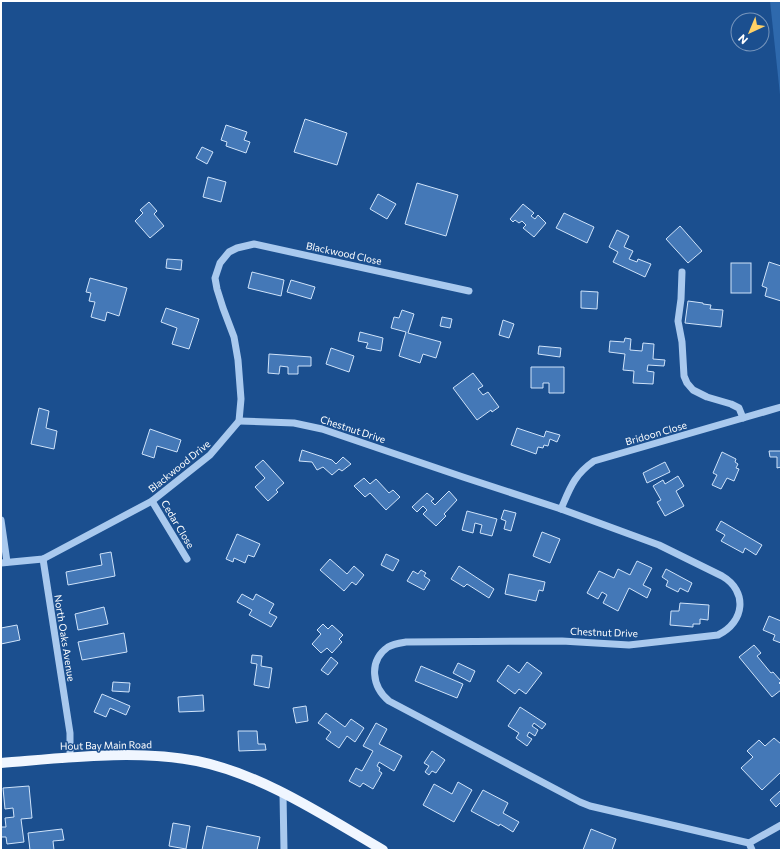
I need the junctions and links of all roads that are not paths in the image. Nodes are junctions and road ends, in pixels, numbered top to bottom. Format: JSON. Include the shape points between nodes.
{"nodes":[{"id":1,"x":682,"y":272,"type":"dead end"},
{"id":2,"x":469,"y":291,"type":"dead end"},
{"id":3,"x":781,"y":407,"type":"edge"},
{"id":4,"x":743,"y":418,"type":"junction"},
{"id":5,"x":239,"y":421,"type":"junction"},
{"id":6,"x":152,"y":501,"type":"junction"},
{"id":7,"x":561,"y":510,"type":"junction"},
{"id":8,"x":1,"y":520,"type":"edge"},
{"id":9,"x":43,"y":559,"type":"junction"},
{"id":10,"x":187,"y":559,"type":"dead end"},
{"id":11,"x":4,"y":562,"type":"edge"},
{"id":12,"x":70,"y":757,"type":"junction"},
{"id":13,"x":1,"y":763,"type":"edge"},
{"id":14,"x":283,"y":794,"type":"junction"},
{"id":15,"x":781,"y":825,"type":"edge"},
{"id":16,"x":750,"y":846,"type":"edge"},
{"id":17,"x":284,"y":850,"type":"edge"},
{"id":18,"x":383,"y":850,"type":"edge"}],
"edges":[{"from":1,"to":4,"type":"street","via":[[678,321],[684,376],[693,390],[732,404],[738,408]]},
{"from":2,"to":5,"type":"street","name":"Blackwood Close","via":[[254,244],[229,252],[220,263],[215,278],[233,332],[238,360]]},
{"from":3,"to":4,"type":"street","name":"Bridoon Close"},
{"from":4,"to":7,"type":"street","name":"Bridoon Close","via":[[594,461],[575,478]]},
{"from":5,"to":6,"type":"street","name":"Blackwood Drive","via":[[210,455]]},
{"from":5,"to":7,"type":"street","name":"Chestnut Drive","via":[[294,424],[322,429]]},
{"from":6,"to":9,"type":"street","name":"Blackwood Drive"},
{"from":6,"to":10,"type":"street","name":"Cedar Close"},
{"from":7,"to":16,"type":"street","name":"Chestnut Drive","via":[[659,545],[726,578],[735,587],[740,600],[740,608],[734,623],[718,635],[629,645],[562,641],[406,642],[389,647],[379,657],[374,676],[377,687],[383,696],[407,711],[580,802]]},
{"from":8,"to":11,"type":"street"},
{"from":9,"to":11,"type":"street"},
{"from":9,"to":12,"type":"street","name":"North Oaks Avenue","via":[[70,732]]},
{"from":12,"to":13,"type":"main road","name":"Hout Bay Main Road"},
{"from":12,"to":14,"type":"main road","name":"Hout Bay Main Road","via":[[150,755],[198,761],[256,780]]},
{"from":14,"to":17,"type":"street"},
{"from":14,"to":18,"type":"main road","name":"Hout Bay Main Road"},
{"from":15,"to":16,"type":"street"}]}
